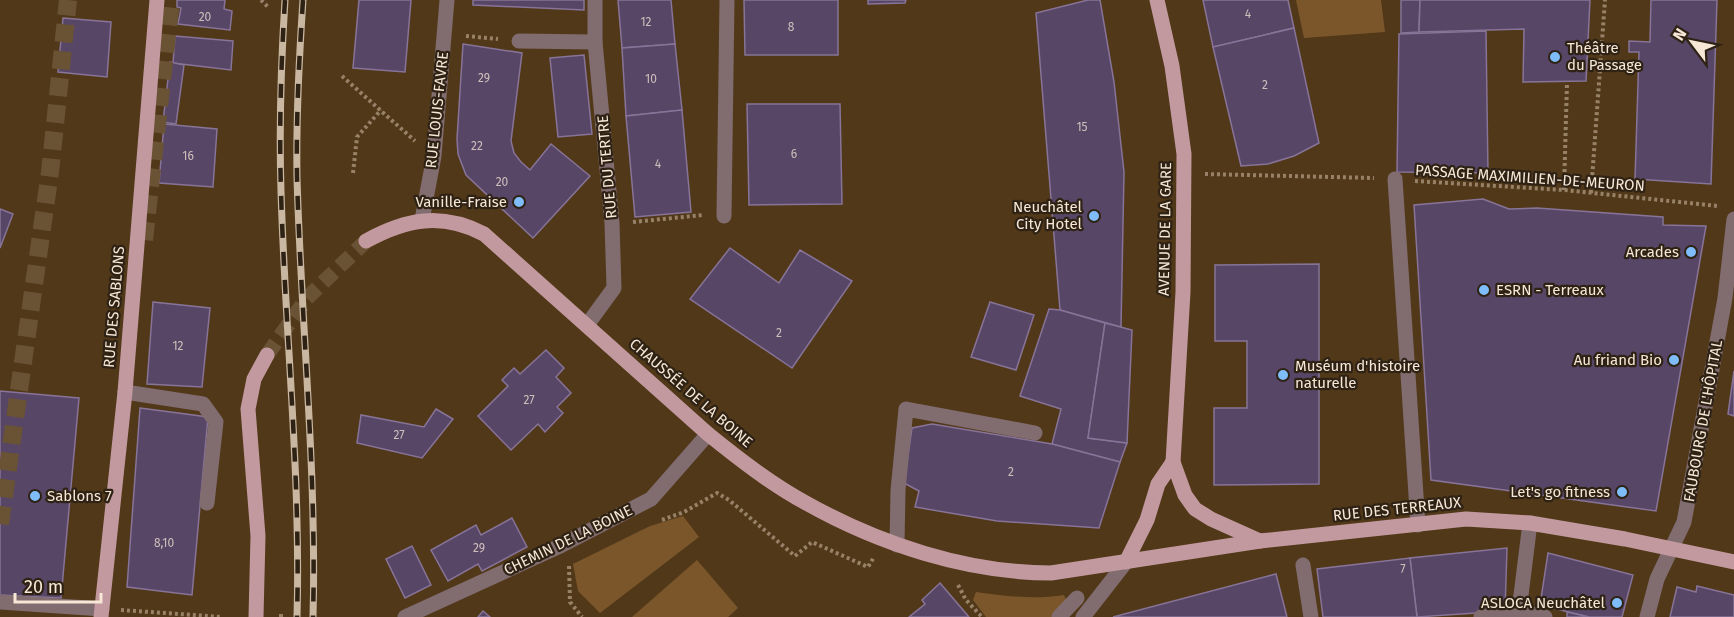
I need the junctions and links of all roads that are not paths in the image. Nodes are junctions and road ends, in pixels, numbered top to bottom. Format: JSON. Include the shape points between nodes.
{"nodes":[{"id":1,"x":157,"y":0,"type":"edge"},
{"id":2,"x":447,"y":0,"type":"edge"},
{"id":3,"x":595,"y":0,"type":"edge"},
{"id":4,"x":727,"y":0,"type":"edge"},
{"id":5,"x":1157,"y":0,"type":"edge"},
{"id":6,"x":519,"y":41,"type":"road end"},
{"id":7,"x":596,"y":42,"type":"junction"},
{"id":8,"x":1395,"y":179,"type":"road end"},
{"id":9,"x":1729,"y":212,"type":"edge"},
{"id":10,"x":724,"y":216,"type":"road end"},
{"id":11,"x":422,"y":220,"type":"junction"},
{"id":12,"x":366,"y":241,"type":"tunnel mouth"},
{"id":13,"x":586,"y":325,"type":"junction"},
{"id":14,"x":267,"y":355,"type":"tunnel mouth"},
{"id":15,"x":125,"y":392,"type":"junction"},
{"id":16,"x":1035,"y":433,"type":"dead end"},
{"id":17,"x":708,"y":434,"type":"junction"},
{"id":18,"x":1173,"y":462,"type":"junction"},
{"id":19,"x":207,"y":503,"type":"dead end"},
{"id":20,"x":1530,"y":523,"type":"junction"},
{"id":21,"x":1418,"y":525,"type":"junction"},
{"id":22,"x":1260,"y":542,"type":"junction"},
{"id":23,"x":897,"y":545,"type":"junction"},
{"id":24,"x":1671,"y":549,"type":"junction"},
{"id":25,"x":1126,"y":562,"type":"junction"},
{"id":26,"x":1734,"y":562,"type":"edge"},
{"id":27,"x":1303,"y":565,"type":"dead end"},
{"id":28,"x":1077,"y":598,"type":"dead end"},
{"id":29,"x":0,"y":602,"type":"edge"},
{"id":30,"x":1520,"y":611,"type":"junction"},
{"id":31,"x":101,"y":613,"type":"edge"},
{"id":32,"x":256,"y":617,"type":"edge"},
{"id":33,"x":405,"y":617,"type":"edge"},
{"id":34,"x":1059,"y":617,"type":"edge"},
{"id":35,"x":1083,"y":617,"type":"edge"},
{"id":36,"x":1311,"y":617,"type":"edge"},
{"id":37,"x":1481,"y":617,"type":"edge"},
{"id":38,"x":1545,"y":617,"type":"edge"},
{"id":39,"x":1647,"y":617,"type":"edge"}],
"edges":[{"from":1,"to":15,"type":"main road","name":"RUE DES SABLONS"},
{"from":2,"to":11,"type":"street","name":"RUE LOUIS-FAVRE","via":[[434,156]]},
{"from":3,"to":7,"type":"street","name":"RUE DU TERTRE"},
{"from":4,"to":10,"type":"street"},
{"from":5,"to":18,"type":"main road","name":"AVENUE DE LA GARE","via":[[1172,66],[1185,173]]},
{"from":6,"to":7,"type":"street"},
{"from":7,"to":13,"type":"street","name":"RUE DU TERTRE","via":[[614,288]]},
{"from":8,"to":21,"type":"street"},
{"from":9,"to":24,"type":"street","name":"FAUBOURG DE L'HÔPITAL","via":[[1725,298],[1684,522]]},
{"from":11,"to":12,"type":"main road","name":"CHAUSSÉE DE LA BOINE","via":[[389,228]]},
{"from":11,"to":13,"type":"main road","name":"CHAUSSÉE DE LA BOINE","via":[[465,224],[484,234]]},
{"from":13,"to":17,"type":"main road","name":"CHAUSSÉE DE LA BOINE"},
{"from":14,"to":32,"type":"main road","via":[[254,379],[248,409],[258,536]]},
{"from":15,"to":19,"type":"street","via":[[204,404],[216,422]]},
{"from":15,"to":31,"type":"main road","name":"RUE DES SABLONS"},
{"from":16,"to":23,"type":"street","via":[[906,409]]},
{"from":17,"to":23,"type":"main road","name":"CHAUSSÉE DE LA BOINE","via":[[805,503]]},
{"from":17,"to":33,"type":"street","name":"CHEMIN DE LA BOINE","via":[[651,499],[558,547]]},
{"from":18,"to":22,"type":"main road","name":"AVENUE DE LA GARE","via":[[1185,495],[1196,509]]},
{"from":18,"to":25,"type":"main road","name":"AVENUE DE LA GARE","via":[[1158,484],[1147,520]]},
{"from":20,"to":21,"type":"main road","name":"RUE DES TERREAUX","via":[[1466,519]]},
{"from":20,"to":24,"type":"main road","name":"RUE DES TERREAUX"},
{"from":20,"to":30,"type":"street"},
{"from":21,"to":22,"type":"main road","name":"RUE DES TERREAUX"},
{"from":22,"to":25,"type":"main road","name":"RUE DES TERREAUX"},
{"from":23,"to":25,"type":"main road","name":"CHAUSSÉE DE LA BOINE","via":[[1019,573],[1051,573]]},
{"from":24,"to":26,"type":"main road","name":"RUE DES TERREAUX"},
{"from":24,"to":39,"type":"street","name":"FAUBOURG DE L'HÔPITAL","via":[[1657,579]]},
{"from":25,"to":35,"type":"street"},
{"from":27,"to":36,"type":"street"},
{"from":28,"to":34,"type":"street"},
{"from":29,"to":31,"type":"street"},
{"from":30,"to":37,"type":"street"},
{"from":30,"to":38,"type":"street"}]}
